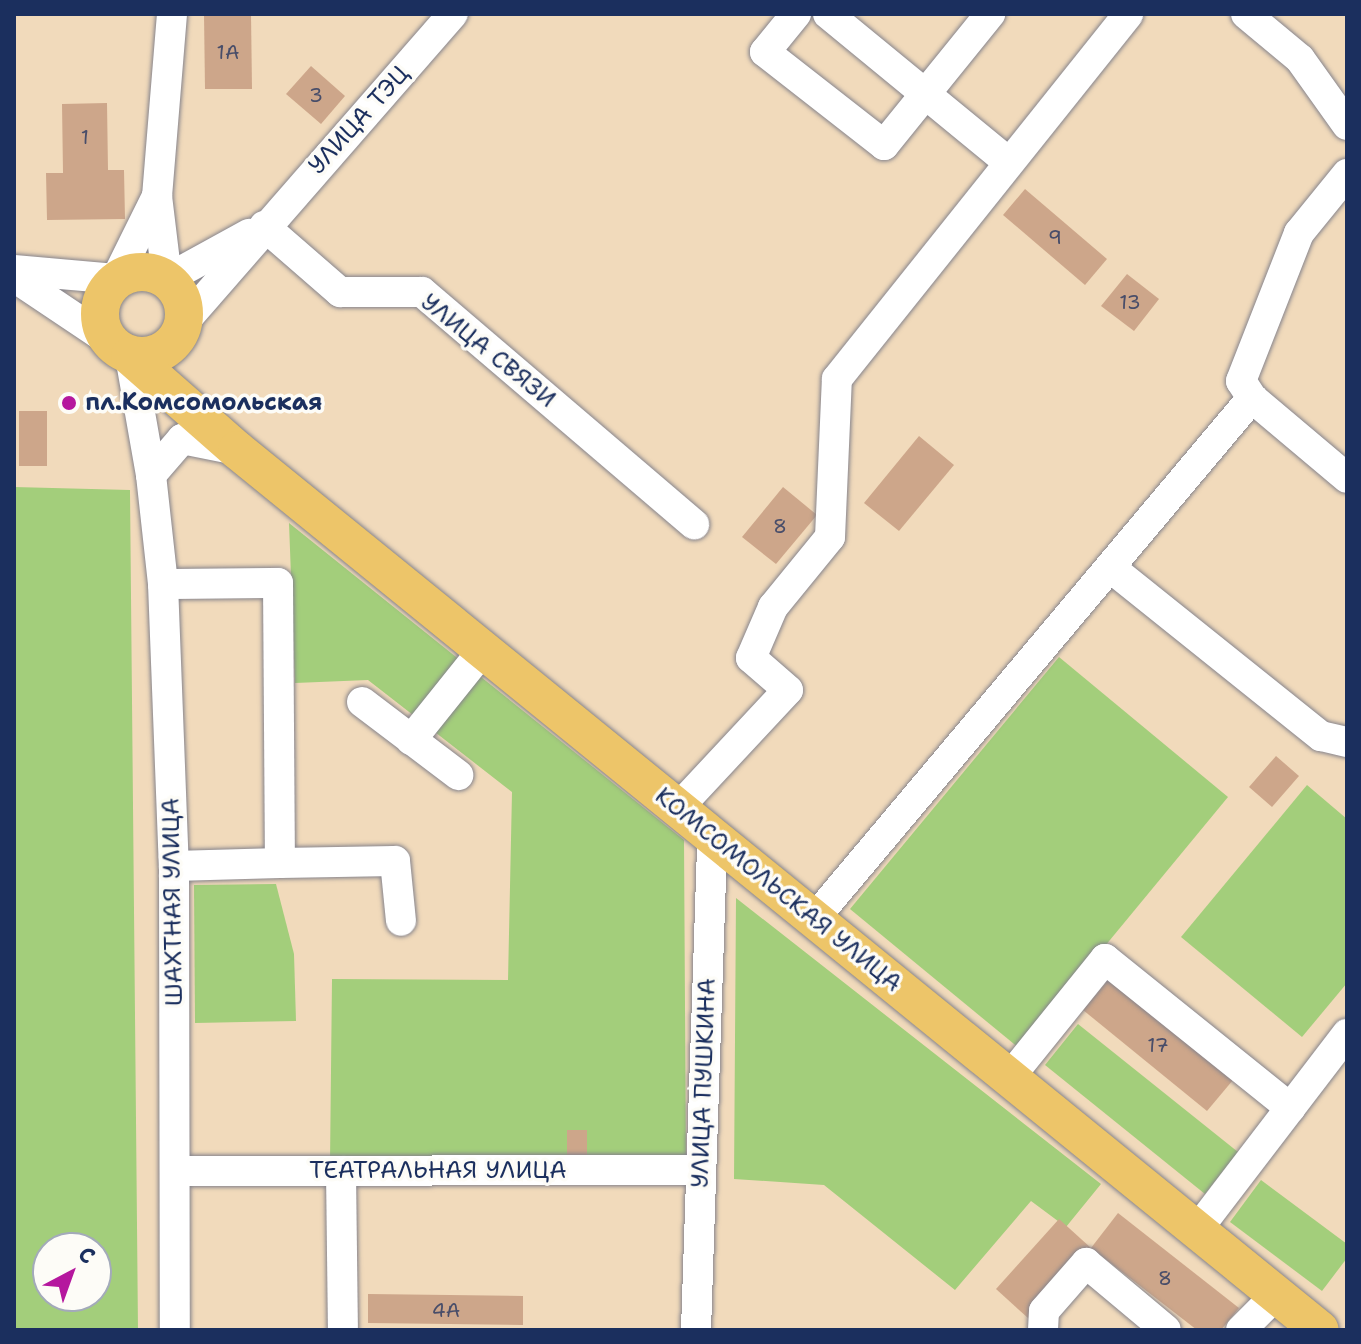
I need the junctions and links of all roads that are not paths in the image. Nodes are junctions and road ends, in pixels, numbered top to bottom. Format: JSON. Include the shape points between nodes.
{"nodes":[{"id":1,"x":172,"y":14,"type":"edge"},
{"id":2,"x":419,"y":14,"type":"edge"},
{"id":3,"x":453,"y":14,"type":"edge"},
{"id":4,"x":796,"y":14,"type":"edge"},
{"id":5,"x":828,"y":14,"type":"edge"},
{"id":6,"x":990,"y":14,"type":"edge"},
{"id":7,"x":1246,"y":14,"type":"edge"},
{"id":8,"x":1118,"y":18,"type":"edge"},
{"id":9,"x":421,"y":52,"type":"junction"},
{"id":10,"x":925,"y":94,"type":"junction"},
{"id":11,"x":1347,"y":125,"type":"edge"},
{"id":12,"x":1008,"y":162,"type":"junction"},
{"id":13,"x":1344,"y":184,"type":"edge"},
{"id":14,"x":157,"y":196,"type":"junction"},
{"id":15,"x":264,"y":226,"type":"junction"},
{"id":16,"x":14,"y":270,"type":"edge"},
{"id":17,"x":14,"y":277,"type":"edge"},
{"id":18,"x":116,"y":279,"type":"junction"},
{"id":19,"x":167,"y":279,"type":"junction"},
{"id":20,"x":181,"y":329,"type":"junction"},
{"id":21,"x":118,"y":347,"type":"junction"},
{"id":22,"x":1252,"y":398,"type":"junction"},
{"id":23,"x":197,"y":417,"type":"junction"},
{"id":24,"x":237,"y":450,"type":"junction"},
{"id":25,"x":151,"y":475,"type":"junction"},
{"id":26,"x":1347,"y":478,"type":"edge"},
{"id":27,"x":694,"y":524,"type":"dead end"},
{"id":28,"x":1111,"y":568,"type":"junction"},
{"id":29,"x":163,"y":584,"type":"junction"},
{"id":30,"x":483,"y":650,"type":"junction"},
{"id":31,"x":362,"y":702,"type":"dead end"},
{"id":32,"x":411,"y":740,"type":"junction"},
{"id":33,"x":1347,"y":742,"type":"edge"},
{"id":34,"x":458,"y":775,"type":"dead end"},
{"id":35,"x":678,"y":808,"type":"junction"},
{"id":36,"x":712,"y":836,"type":"junction"},
{"id":37,"x":280,"y":863,"type":"junction"},
{"id":38,"x":174,"y":866,"type":"junction"},
{"id":39,"x":814,"y":919,"type":"junction"},
{"id":40,"x":401,"y":921,"type":"dead end"},
{"id":41,"x":1347,"y":1034,"type":"edge"},
{"id":42,"x":1009,"y":1078,"type":"junction"},
{"id":43,"x":1290,"y":1108,"type":"junction"},
{"id":44,"x":701,"y":1170,"type":"junction"},
{"id":45,"x":175,"y":1171,"type":"junction"},
{"id":46,"x":341,"y":1171,"type":"junction"},
{"id":47,"x":1197,"y":1230,"type":"junction"},
{"id":48,"x":1276,"y":1295,"type":"junction"},
{"id":49,"x":175,"y":1330,"type":"edge"},
{"id":50,"x":343,"y":1330,"type":"edge"},
{"id":51,"x":696,"y":1330,"type":"edge"},
{"id":52,"x":1043,"y":1330,"type":"edge"},
{"id":53,"x":1166,"y":1330,"type":"edge"},
{"id":54,"x":1241,"y":1330,"type":"edge"},
{"id":55,"x":1320,"y":1330,"type":"edge"}],
"edges":[{"from":1,"to":14,"type":"street"},
{"from":2,"to":9,"type":"street"},
{"from":3,"to":9,"type":"street","name":"УЛИЦА ТЭЦ"},
{"from":4,"to":10,"type":"street","via":[[765,52],[884,145]]},
{"from":5,"to":10,"type":"street"},
{"from":6,"to":10,"type":"street"},
{"from":7,"to":11,"type":"street","via":[[1300,59]]},
{"from":8,"to":12,"type":"street"},
{"from":9,"to":15,"type":"street","name":"УЛИЦА ТЭЦ"},
{"from":10,"to":12,"type":"street"},
{"from":12,"to":35,"type":"street","via":[[837,379],[830,537],[773,607],[751,658],[788,690]]},
{"from":13,"to":22,"type":"street","via":[[1299,233],[1241,381]]},
{"from":14,"to":18,"type":"street"},
{"from":14,"to":19,"type":"street"},
{"from":15,"to":19,"type":"street"},
{"from":15,"to":20,"type":"street","name":"УЛИЦА ТЭЦ"},
{"from":15,"to":27,"type":"street","name":"УЛИЦА СВЯЗИ","via":[[340,292],[422,292]]},
{"from":16,"to":18,"type":"street"},
{"from":17,"to":21,"type":"street"},
{"from":18,"to":19,"type":"main road","via":[[141,271]]},
{"from":18,"to":21,"type":"main road","via":[[99,306]]},
{"from":19,"to":20,"type":"main road","via":[[182,298]]},
{"from":20,"to":21,"type":"main road","via":[[157,355]]},
{"from":20,"to":23,"type":"main road"},
{"from":21,"to":23,"type":"main road","name":"КОМСОМОЛЬСКАЯ УЛИЦА"},
{"from":21,"to":25,"type":"street","name":"ШАХТНАЯ УЛИЦА"},
{"from":22,"to":26,"type":"street"},
{"from":22,"to":28,"type":"street"},
{"from":23,"to":24,"type":"main road","name":"КОМСОМОЛЬСКАЯ УЛИЦА"},
{"from":24,"to":25,"type":"street","via":[[182,439]]},
{"from":24,"to":30,"type":"main road","name":"КОМСОМОЛЬСКАЯ УЛИЦА"},
{"from":25,"to":29,"type":"street","name":"ШАХТНАЯ УЛИЦА"},
{"from":28,"to":33,"type":"street","via":[[1309,727]]},
{"from":28,"to":39,"type":"street"},
{"from":29,"to":37,"type":"street","via":[[278,583]]},
{"from":29,"to":38,"type":"street","name":"ШАХТНАЯ УЛИЦА"},
{"from":30,"to":32,"type":"street"},
{"from":30,"to":35,"type":"main road","name":"КОМСОМОЛЬСКАЯ УЛИЦА"},
{"from":31,"to":32,"type":"street"},
{"from":32,"to":34,"type":"street"},
{"from":35,"to":36,"type":"main road","name":"КОМСОМОЛЬСКАЯ УЛИЦА"},
{"from":36,"to":39,"type":"main road","name":"КОМСОМОЛЬСКАЯ УЛИЦА"},
{"from":36,"to":44,"type":"street","name":"УЛИЦА ПУШКИНА"},
{"from":37,"to":38,"type":"street"},
{"from":37,"to":40,"type":"street","via":[[395,861]]},
{"from":38,"to":45,"type":"street","name":"ШАХТНАЯ УЛИЦА"},
{"from":39,"to":42,"type":"main road","name":"КОМСОМОЛЬСКАЯ УЛИЦА"},
{"from":41,"to":43,"type":"street"},
{"from":42,"to":43,"type":"street","via":[[1105,959]]},
{"from":42,"to":47,"type":"main road","name":"КОМСОМОЛЬСКАЯ УЛИЦА"},
{"from":43,"to":47,"type":"street"},
{"from":44,"to":46,"type":"street","name":"ТЕАТРАЛЬНАЯ УЛИЦА"},
{"from":44,"to":51,"type":"street","name":"УЛИЦА ПУШКИНА"},
{"from":45,"to":46,"type":"street","name":"ТЕАТРАЛЬНАЯ УЛИЦА"},
{"from":45,"to":49,"type":"street","name":"ШАХТНАЯ УЛИЦА"},
{"from":46,"to":50,"type":"street"},
{"from":47,"to":48,"type":"main road","name":"КОМСОМОЛЬСКАЯ УЛИЦА"},
{"from":48,"to":54,"type":"street"},
{"from":48,"to":55,"type":"main road","name":"КОМСОМОЛЬСКАЯ УЛИЦА"},
{"from":52,"to":53,"type":"street","via":[[1044,1311],[1086,1263]]}]}
